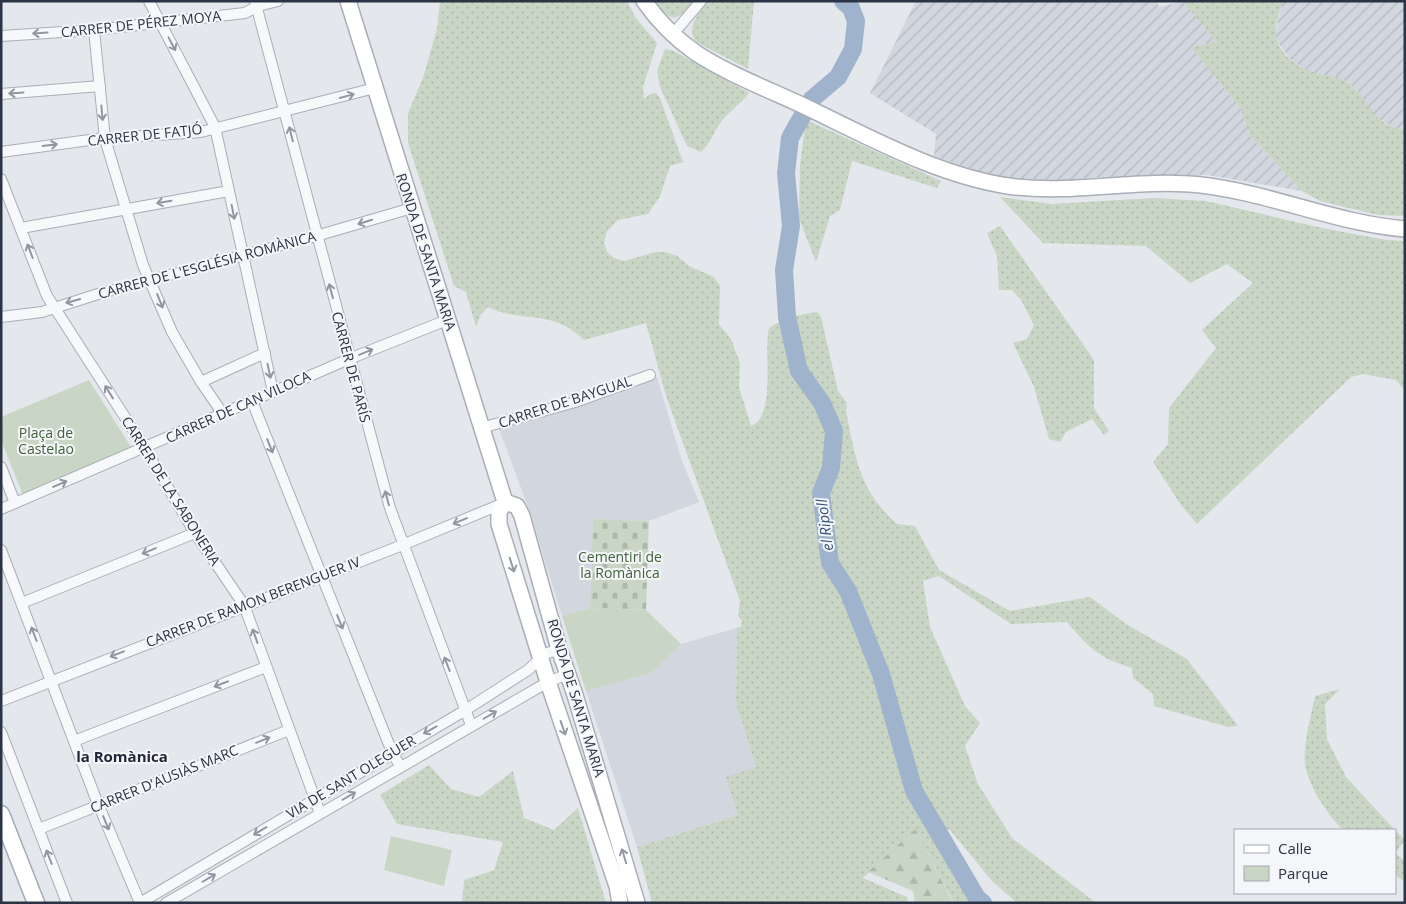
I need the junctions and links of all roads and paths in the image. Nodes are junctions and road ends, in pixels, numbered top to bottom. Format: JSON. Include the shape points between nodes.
{"nodes":[{"id":1,"x":149,"y":1,"type":"edge"},
{"id":2,"x":278,"y":1,"type":"edge"},
{"id":3,"x":348,"y":1,"type":"edge"},
{"id":4,"x":644,"y":1,"type":"edge"},
{"id":5,"x":702,"y":1,"type":"edge"},
{"id":6,"x":256,"y":3,"type":"edge"},
{"id":7,"x":160,"y":23,"type":"junction"},
{"id":8,"x":94,"y":30,"type":"junction"},
{"id":9,"x":673,"y":34,"type":"junction"},
{"id":10,"x":1,"y":36,"type":"edge"},
{"id":11,"x":100,"y":86,"type":"junction"},
{"id":12,"x":375,"y":88,"type":"junction"},
{"id":13,"x":1,"y":94,"type":"edge"},
{"id":14,"x":285,"y":112,"type":"junction"},
{"id":15,"x":215,"y":127,"type":"junction"},
{"id":16,"x":105,"y":139,"type":"junction"},
{"id":17,"x":1,"y":152,"type":"edge"},
{"id":18,"x":1,"y":179,"type":"edge"},
{"id":19,"x":229,"y":191,"type":"junction"},
{"id":20,"x":412,"y":208,"type":"junction"},
{"id":21,"x":126,"y":209,"type":"junction"},
{"id":22,"x":21,"y":228,"type":"junction"},
{"id":23,"x":1405,"y":229,"type":"edge"},
{"id":24,"x":316,"y":236,"type":"junction"},
{"id":25,"x":243,"y":256,"type":"junction"},
{"id":26,"x":151,"y":280,"type":"junction"},
{"id":27,"x":55,"y":308,"type":"junction"},
{"id":28,"x":1,"y":317,"type":"edge"},
{"id":29,"x":447,"y":320,"type":"junction"},
{"id":30,"x":265,"y":353,"type":"junction"},
{"id":31,"x":349,"y":359,"type":"junction"},
{"id":32,"x":650,"y":374,"type":"dead end"},
{"id":33,"x":201,"y":382,"type":"junction"},
{"id":34,"x":273,"y":392,"type":"junction"},
{"id":35,"x":252,"y":401,"type":"junction"},
{"id":36,"x":223,"y":414,"type":"junction"},
{"id":37,"x":481,"y":428,"type":"junction"},
{"id":38,"x":144,"y":448,"type":"junction"},
{"id":39,"x":1,"y":466,"type":"edge"},
{"id":40,"x":505,"y":502,"type":"junction"},
{"id":41,"x":15,"y":503,"type":"junction"},
{"id":42,"x":1,"y":509,"type":"edge"},
{"id":43,"x":194,"y":533,"type":"junction"},
{"id":44,"x":403,"y":545,"type":"junction"},
{"id":45,"x":1,"y":550,"type":"edge"},
{"id":46,"x":322,"y":576,"type":"junction"},
{"id":47,"x":22,"y":603,"type":"junction"},
{"id":48,"x":244,"y":605,"type":"junction"},
{"id":49,"x":560,"y":649,"type":"junction"},
{"id":50,"x":542,"y":658,"type":"junction"},
{"id":51,"x":266,"y":667,"type":"junction"},
{"id":52,"x":568,"y":674,"type":"junction"},
{"id":53,"x":50,"y":680,"type":"junction"},
{"id":54,"x":548,"y":682,"type":"junction"},
{"id":55,"x":1,"y":701,"type":"edge"},
{"id":56,"x":464,"y":711,"type":"junction"},
{"id":57,"x":471,"y":725,"type":"junction"},
{"id":58,"x":289,"y":730,"type":"junction"},
{"id":59,"x":1,"y":732,"type":"edge"},
{"id":60,"x":74,"y":741,"type":"junction"},
{"id":61,"x":392,"y":752,"type":"junction"},
{"id":62,"x":400,"y":766,"type":"junction"},
{"id":63,"x":315,"y":799,"type":"junction"},
{"id":64,"x":99,"y":805,"type":"junction"},
{"id":65,"x":320,"y":813,"type":"junction"},
{"id":66,"x":1,"y":814,"type":"edge"},
{"id":67,"x":38,"y":829,"type":"junction"},
{"id":68,"x":36,"y":903,"type":"edge"},
{"id":69,"x":67,"y":903,"type":"edge"},
{"id":70,"x":140,"y":903,"type":"edge"},
{"id":71,"x":166,"y":903,"type":"edge"},
{"id":72,"x":620,"y":903,"type":"edge"},
{"id":73,"x":637,"y":903,"type":"edge"}],
"edges":[{"from":1,"to":7,"type":"street"},
{"from":2,"to":6,"type":"street","name":"CARRER DE PÉREZ MOYA"},
{"from":3,"to":12,"type":"street","name":"RONDA DE SANTA MARIA"},
{"from":4,"to":9,"type":"street"},
{"from":5,"to":9,"type":"street"},
{"from":6,"to":7,"type":"street","name":"CARRER DE PÉREZ MOYA","via":[[245,13]]},
{"from":6,"to":14,"type":"street","name":"CARRER DE PARÍS"},
{"from":7,"to":8,"type":"street","name":"CARRER DE PÉREZ MOYA"},
{"from":7,"to":15,"type":"street","one_way":true},
{"from":8,"to":10,"type":"street","name":"CARRER DE PÉREZ MOYA","one_way":true},
{"from":8,"to":11,"type":"street"},
{"from":9,"to":23,"type":"street","via":[[718,66],[871,138],[957,174],[1008,186],[1058,189],[1199,185],[1339,218]]},
{"from":11,"to":13,"type":"street","one_way":true},
{"from":11,"to":16,"type":"street","one_way":true},
{"from":14,"to":12,"type":"street","name":"CARRER DE FATJÓ","one_way":true},
{"from":12,"to":20,"type":"street","name":"RONDA DE SANTA MARIA"},
{"from":14,"to":15,"type":"street","name":"CARRER DE FATJÓ"},
{"from":24,"to":14,"type":"street","name":"CARRER DE PARÍS","one_way":true},
{"from":15,"to":16,"type":"street","name":"CARRER DE FATJÓ","via":[[201,132]]},
{"from":15,"to":19,"type":"street"},
{"from":17,"to":16,"type":"street","name":"CARRER DE FATJÓ","one_way":true},
{"from":16,"to":21,"type":"street"},
{"from":18,"to":22,"type":"street","name":"CARRER DE LA SABONERIA"},
{"from":19,"to":21,"type":"street","one_way":true},
{"from":19,"to":25,"type":"street","one_way":true},
{"from":20,"to":24,"type":"street","name":"CARRER DE L'ESGLÉSIA ROMÀNICA","one_way":true},
{"from":20,"to":29,"type":"street","name":"RONDA DE SANTA MARIA"},
{"from":21,"to":22,"type":"street"},
{"from":21,"to":26,"type":"street","via":[[143,265]]},
{"from":27,"to":22,"type":"street","name":"CARRER DE LA SABONERIA","one_way":true,"via":[[47,296]]},
{"from":24,"to":25,"type":"street","name":"CARRER DE L'ESGLÉSIA ROMÀNICA"},
{"from":31,"to":24,"type":"street","name":"CARRER DE PARÍS","one_way":true},
{"from":25,"to":26,"type":"street","name":"CARRER DE L'ESGLÉSIA ROMÀNICA"},
{"from":25,"to":30,"type":"street"},
{"from":26,"to":27,"type":"street","name":"CARRER DE L'ESGLÉSIA ROMÀNICA","one_way":true},
{"from":26,"to":33,"type":"street","one_way":true,"via":[[172,332]]},
{"from":27,"to":28,"type":"street","name":"CARRER DE L'ESGLÉSIA ROMÀNICA"},
{"from":38,"to":27,"type":"street","name":"CARRER DE LA SABONERIA","one_way":true},
{"from":31,"to":29,"type":"street","name":"CARRER DE CAN VILOCA","one_way":true},
{"from":29,"to":37,"type":"street","name":"RONDA DE SANTA MARIA"},
{"from":30,"to":33,"type":"street"},
{"from":30,"to":34,"type":"street","one_way":true},
{"from":31,"to":34,"type":"street","name":"CARRER DE CAN VILOCA"},
{"from":44,"to":31,"type":"street","name":"CARRER DE PARÍS","one_way":true},
{"from":32,"to":37,"type":"street","name":"CARRER DE BAYGUAL","via":[[574,402]]},
{"from":33,"to":36,"type":"street"},
{"from":34,"to":35,"type":"street","name":"CARRER DE CAN VILOCA"},
{"from":35,"to":36,"type":"street","name":"CARRER DE CAN VILOCA"},
{"from":35,"to":46,"type":"street","one_way":true},
{"from":36,"to":38,"type":"street","name":"CARRER DE CAN VILOCA"},
{"from":37,"to":40,"type":"street","name":"RONDA DE SANTA MARIA"},
{"from":41,"to":38,"type":"street","name":"CARRER DE CAN VILOCA","one_way":true},
{"from":38,"to":43,"type":"street","name":"CARRER DE LA SABONERIA"},
{"from":39,"to":41,"type":"street"},
{"from":40,"to":44,"type":"street","name":"CARRER DE RAMON BERENGUER IV","one_way":true},
{"from":40,"to":49,"type":"street","name":"RONDA DE SANTA MARIA","via":[[516,506],[522,516]]},
{"from":40,"to":50,"type":"street","name":"RONDA DE SANTA MARIA","one_way":true,"via":[[499,512],[499,524]]},
{"from":41,"to":42,"type":"street","name":"CARRER DE CAN VILOCA"},
{"from":43,"to":47,"type":"street","one_way":true},
{"from":43,"to":48,"type":"street","name":"CARRER DE LA SABONERIA"},
{"from":44,"to":46,"type":"street","name":"CARRER DE RAMON BERENGUER IV"},
{"from":56,"to":44,"type":"street","name":"CARRER DE PARÍS","one_way":true},
{"from":45,"to":47,"type":"street"},
{"from":46,"to":48,"type":"street","name":"CARRER DE RAMON BERENGUER IV"},
{"from":46,"to":61,"type":"street","one_way":true},
{"from":53,"to":47,"type":"street","one_way":true},
{"from":51,"to":48,"type":"street","name":"CARRER DE LA SABONERIA","one_way":true},
{"from":48,"to":53,"type":"street","name":"CARRER DE RAMON BERENGUER IV","one_way":true},
{"from":49,"to":50,"type":"street","name":"VIA DE SANT OLEGUER"},
{"from":49,"to":52,"type":"street","name":"RONDA DE SANTA MARIA"},
{"from":50,"to":54,"type":"street","name":"RONDA DE SANTA MARIA"},
{"from":50,"to":56,"type":"street","name":"VIA DE SANT OLEGUER"},
{"from":51,"to":58,"type":"street","name":"CARRER DE LA SABONERIA"},
{"from":51,"to":60,"type":"street","one_way":true},
{"from":52,"to":54,"type":"street","name":"VIA DE SANT OLEGUER"},
{"from":73,"to":52,"type":"street","name":"RONDA DE SANTA MARIA","one_way":true},
{"from":53,"to":55,"type":"street","name":"CARRER DE RAMON BERENGUER IV"},
{"from":53,"to":60,"type":"street"},
{"from":57,"to":54,"type":"street","name":"VIA DE SANT OLEGUER","one_way":true},
{"from":54,"to":72,"type":"street","name":"RONDA DE SANTA MARIA","one_way":true},
{"from":56,"to":57,"type":"street","name":"CARRER DE PARÍS"},
{"from":56,"to":61,"type":"street","name":"VIA DE SANT OLEGUER","one_way":true},
{"from":57,"to":62,"type":"street","name":"VIA DE SANT OLEGUER"},
{"from":58,"to":63,"type":"street","name":"CARRER DE LA SABONERIA"},
{"from":64,"to":58,"type":"street","name":"CARRER D'AUSIÀS MARC","one_way":true},
{"from":59,"to":67,"type":"street"},
{"from":60,"to":64,"type":"street"},
{"from":61,"to":62,"type":"street"},
{"from":61,"to":63,"type":"street","name":"VIA DE SANT OLEGUER"},
{"from":65,"to":62,"type":"street","name":"VIA DE SANT OLEGUER","one_way":true},
{"from":63,"to":65,"type":"street","name":"CARRER DE LA SABONERIA"},
{"from":63,"to":70,"type":"street","name":"VIA DE SANT OLEGUER","one_way":true},
{"from":64,"to":67,"type":"street","name":"CARRER D'AUSIÀS MARC"},
{"from":64,"to":70,"type":"street","one_way":true},
{"from":71,"to":65,"type":"street","name":"VIA DE SANT OLEGUER","one_way":true},
{"from":66,"to":68,"type":"main road"},
{"from":69,"to":67,"type":"street","one_way":true}]}
